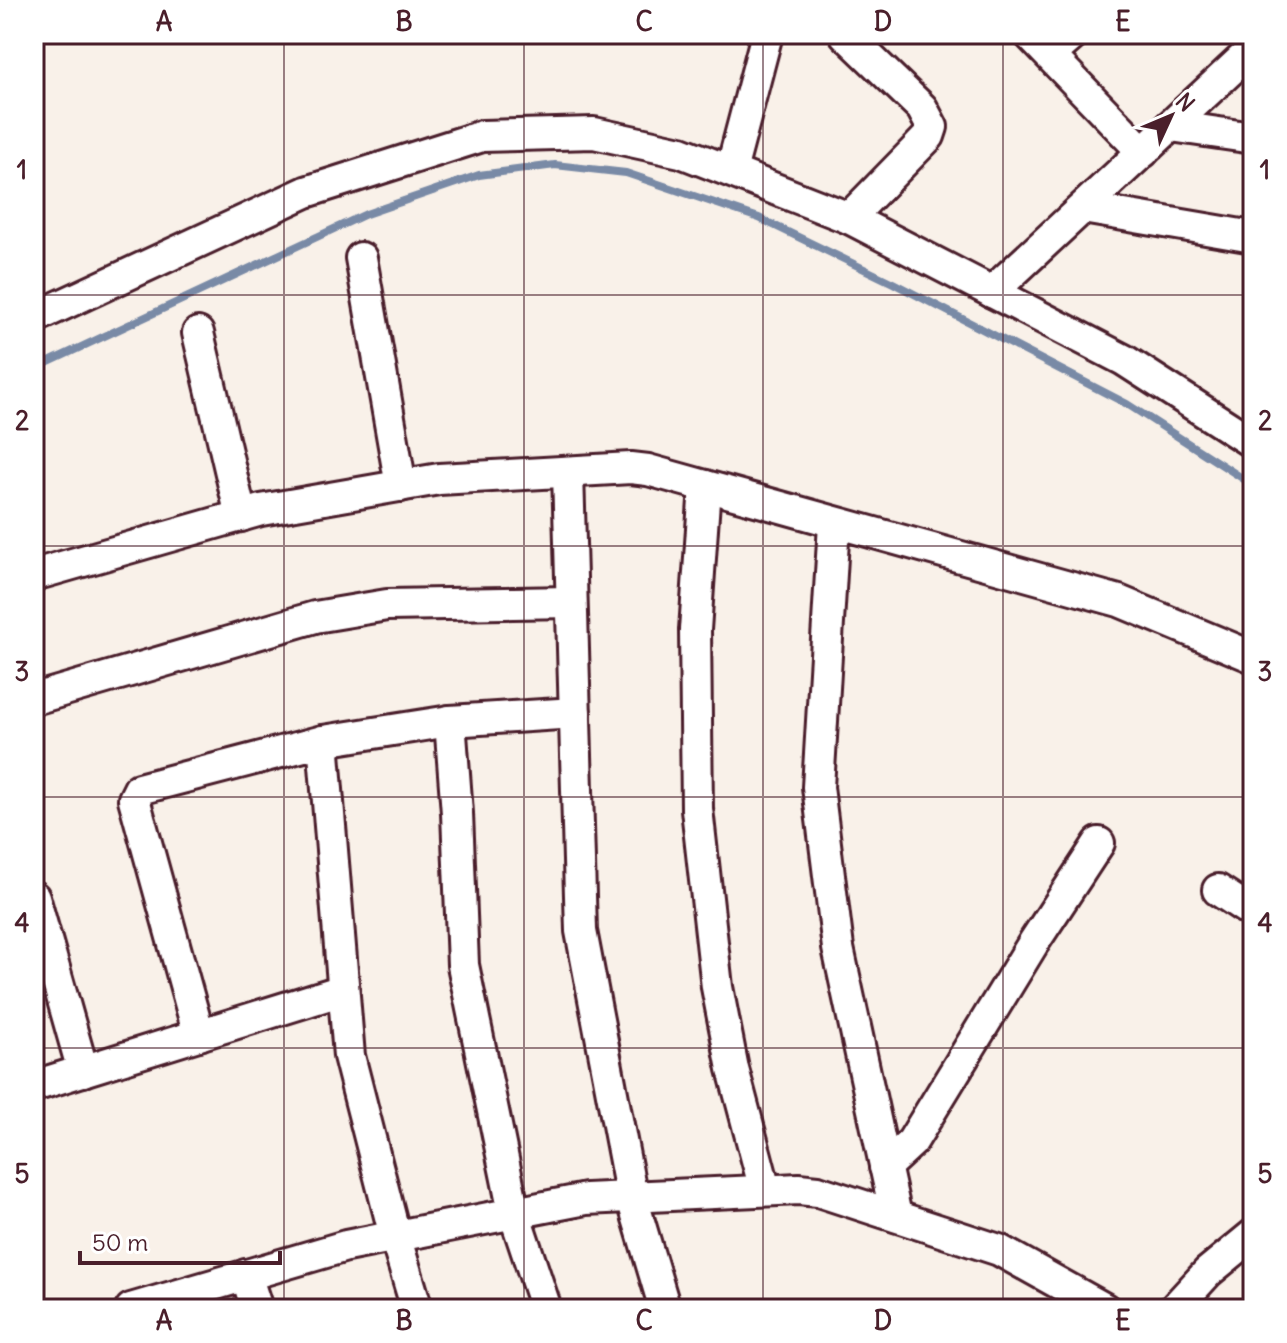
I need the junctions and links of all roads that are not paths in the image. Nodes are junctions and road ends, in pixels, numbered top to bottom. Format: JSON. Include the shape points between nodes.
{"nodes":[{"id":1,"x":767,"y":34,"type":"edge"},
{"id":2,"x":845,"y":34,"type":"edge"},
{"id":3,"x":1074,"y":34,"type":"edge"},
{"id":4,"x":1040,"y":45,"type":"edge"},
{"id":5,"x":1253,"y":49,"type":"edge"},
{"id":6,"x":1171,"y":126,"type":"junction"},
{"id":7,"x":1253,"y":138,"type":"edge"},
{"id":8,"x":1143,"y":152,"type":"junction"},
{"id":9,"x":731,"y":171,"type":"junction"},
{"id":10,"x":1083,"y":208,"type":"junction"},
{"id":11,"x":849,"y":218,"type":"junction"},
{"id":12,"x":1253,"y":237,"type":"edge"},
{"id":13,"x":361,"y":258,"type":"dead end"},
{"id":14,"x":992,"y":292,"type":"junction"},
{"id":15,"x":34,"y":318,"type":"edge"},
{"id":16,"x":198,"y":333,"type":"dead end"},
{"id":17,"x":1253,"y":443,"type":"edge"},
{"id":18,"x":568,"y":472,"type":"junction"},
{"id":19,"x":401,"y":486,"type":"junction"},
{"id":20,"x":705,"y":486,"type":"junction"},
{"id":21,"x":241,"y":516,"type":"junction"},
{"id":22,"x":834,"y":524,"type":"junction"},
{"id":23,"x":34,"y":575,"type":"edge"},
{"id":24,"x":571,"y":602,"type":"junction"},
{"id":25,"x":1253,"y":657,"type":"edge"},
{"id":26,"x":34,"y":699,"type":"edge"},
{"id":27,"x":575,"y":713,"type":"junction"},
{"id":28,"x":450,"y":721,"type":"junction"},
{"id":29,"x":323,"y":741,"type":"junction"},
{"id":30,"x":1099,"y":843,"type":"dead end"},
{"id":31,"x":1218,"y":890,"type":"dead end"},
{"id":32,"x":34,"y":897,"type":"edge"},
{"id":33,"x":1253,"y":913,"type":"edge"},
{"id":34,"x":343,"y":990,"type":"junction"},
{"id":35,"x":199,"y":1035,"type":"junction"},
{"id":36,"x":83,"y":1071,"type":"junction"},
{"id":37,"x":34,"y":1086,"type":"edge"},
{"id":38,"x":885,"y":1167,"type":"junction"},
{"id":39,"x":765,"y":1190,"type":"junction"},
{"id":40,"x":632,"y":1198,"type":"junction"},
{"id":41,"x":514,"y":1213,"type":"junction"},
{"id":42,"x":896,"y":1216,"type":"junction"},
{"id":43,"x":1253,"y":1235,"type":"edge"},
{"id":44,"x":395,"y":1236,"type":"junction"},
{"id":45,"x":246,"y":1275,"type":"junction"},
{"id":46,"x":131,"y":1309,"type":"edge"},
{"id":47,"x":257,"y":1309,"type":"edge"},
{"id":48,"x":417,"y":1309,"type":"edge"},
{"id":49,"x":546,"y":1309,"type":"edge"},
{"id":50,"x":665,"y":1309,"type":"edge"},
{"id":51,"x":1105,"y":1309,"type":"edge"},
{"id":52,"x":1174,"y":1309,"type":"edge"}],
"edges":[{"from":1,"to":9,"type":"street"},
{"from":2,"to":11,"type":"street","via":[[922,108],[932,127]]},
{"from":3,"to":4,"type":"street"},
{"from":4,"to":8,"type":"street"},
{"from":5,"to":6,"type":"street"},
{"from":6,"to":7,"type":"street"},
{"from":6,"to":8,"type":"street"},
{"from":8,"to":10,"type":"street"},
{"from":9,"to":11,"type":"street"},
{"from":9,"to":15,"type":"street","via":[[681,152],[594,133],[482,136],[306,192]]},
{"from":10,"to":12,"type":"street"},
{"from":10,"to":14,"type":"street"},
{"from":11,"to":14,"type":"street"},
{"from":13,"to":19,"type":"street"},
{"from":14,"to":17,"type":"street","via":[[1124,360]]},
{"from":16,"to":21,"type":"street"},
{"from":18,"to":19,"type":"street"},
{"from":18,"to":20,"type":"street","via":[[631,468]]},
{"from":18,"to":24,"type":"street"},
{"from":19,"to":21,"type":"street"},
{"from":20,"to":22,"type":"street"},
{"from":20,"to":39,"type":"street","via":[[695,630],[697,809],[717,987]]},
{"from":21,"to":23,"type":"street"},
{"from":22,"to":25,"type":"street","via":[[1119,601]]},
{"from":22,"to":38,"type":"street","via":[[818,787],[838,948]]},
{"from":24,"to":26,"type":"street","via":[[387,605],[315,617]]},
{"from":24,"to":27,"type":"street"},
{"from":27,"to":28,"type":"street"},
{"from":27,"to":40,"type":"street","via":[[581,931]]},
{"from":28,"to":29,"type":"street"},
{"from":28,"to":41,"type":"street","via":[[463,965]]},
{"from":29,"to":34,"type":"street"},
{"from":29,"to":35,"type":"street","via":[[136,793]]},
{"from":30,"to":38,"type":"street","via":[[912,1142]]},
{"from":31,"to":33,"type":"street"},
{"from":32,"to":36,"type":"street"},
{"from":34,"to":35,"type":"street"},
{"from":34,"to":44,"type":"street","via":[[349,1056]]},
{"from":35,"to":36,"type":"street"},
{"from":36,"to":37,"type":"street"},
{"from":38,"to":42,"type":"street"},
{"from":39,"to":40,"type":"street"},
{"from":39,"to":42,"type":"street","via":[[818,1191]]},
{"from":40,"to":41,"type":"street","via":[[586,1199]]},
{"from":40,"to":50,"type":"street"},
{"from":41,"to":44,"type":"street"},
{"from":41,"to":49,"type":"street"},
{"from":42,"to":51,"type":"street","via":[[999,1250]]},
{"from":43,"to":52,"type":"street"},
{"from":44,"to":45,"type":"street"},
{"from":44,"to":48,"type":"street"},
{"from":45,"to":46,"type":"street"},
{"from":45,"to":47,"type":"street"}]}
